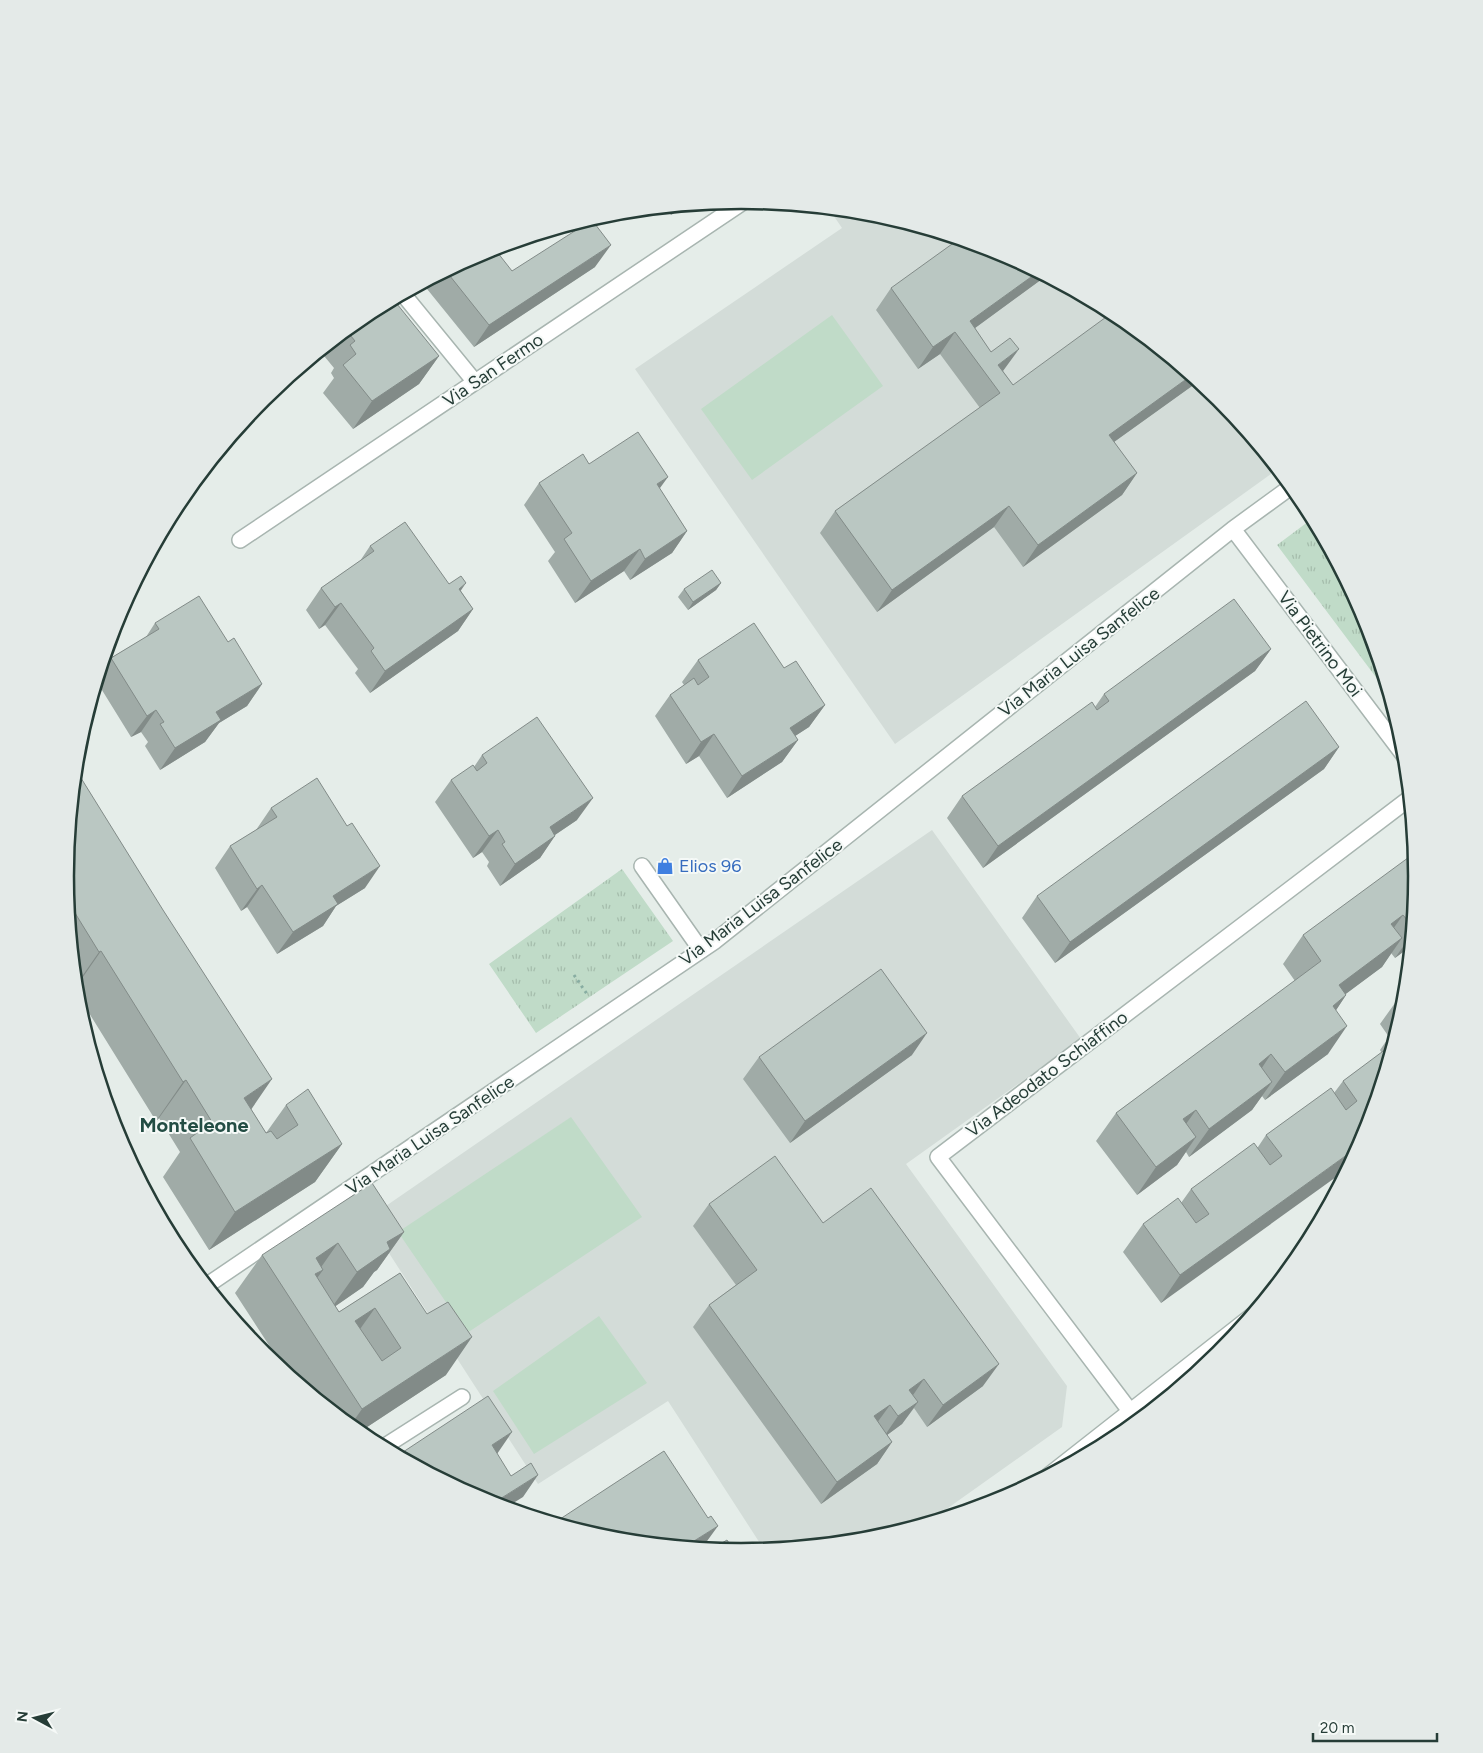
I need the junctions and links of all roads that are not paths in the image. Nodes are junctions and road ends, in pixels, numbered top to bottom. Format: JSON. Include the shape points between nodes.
{"nodes":[{"id":1,"x":732,"y":209,"type":"edge"},
{"id":2,"x":407,"y":299,"type":"edge"},
{"id":3,"x":475,"y":382,"type":"junction"},
{"id":4,"x":1286,"y":491,"type":"edge"},
{"id":5,"x":1234,"y":529,"type":"junction"},
{"id":6,"x":240,"y":540,"type":"dead end"},
{"id":7,"x":1396,"y":744,"type":"edge"},
{"id":8,"x":1405,"y":802,"type":"edge"},
{"id":9,"x":642,"y":866,"type":"dead end"},
{"id":10,"x":701,"y":950,"type":"junction"},
{"id":11,"x":211,"y":1282,"type":"edge"},
{"id":12,"x":1226,"y":1336,"type":"edge"},
{"id":13,"x":462,"y":1397,"type":"dead end"},
{"id":14,"x":1130,"y":1411,"type":"junction"},
{"id":15,"x":389,"y":1443,"type":"edge"},
{"id":16,"x":1073,"y":1456,"type":"edge"}],
"edges":[{"from":1,"to":3,"type":"street","name":"Via San Fermo"},
{"from":2,"to":3,"type":"street"},
{"from":3,"to":6,"type":"street","name":"Via San Fermo"},
{"from":4,"to":5,"type":"street","name":"Via Maria Luisa Sanfelice"},
{"from":5,"to":7,"type":"street","name":"Via Pietrino Moi"},
{"from":5,"to":10,"type":"street","name":"Via Maria Luisa Sanfelice"},
{"from":8,"to":14,"type":"street","name":"Via Adeodato Schiaffino","via":[[938,1157]]},
{"from":9,"to":10,"type":"street"},
{"from":10,"to":11,"type":"street","name":"Via Maria Luisa Sanfelice"},
{"from":12,"to":14,"type":"street"},
{"from":13,"to":15,"type":"street"},
{"from":14,"to":16,"type":"street"}]}
